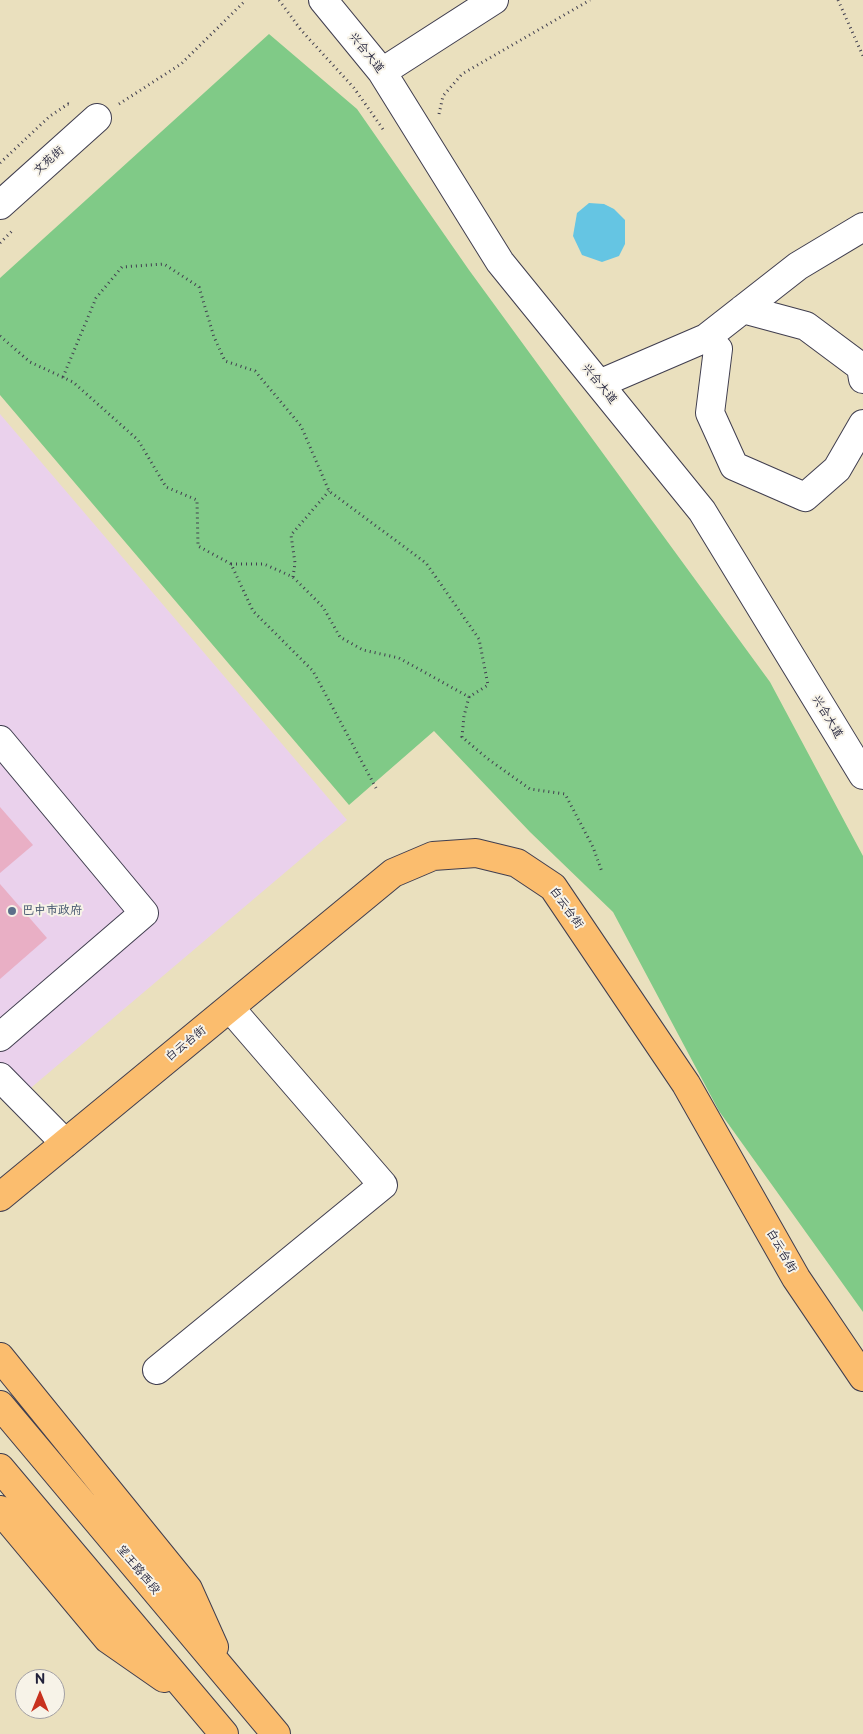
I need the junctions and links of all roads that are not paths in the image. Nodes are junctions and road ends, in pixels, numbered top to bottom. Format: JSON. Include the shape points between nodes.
{"nodes":[{"id":1,"x":323,"y":0,"type":"edge"},
{"id":2,"x":494,"y":0,"type":"edge"},
{"id":3,"x":382,"y":72,"type":"junction"},
{"id":4,"x":97,"y":118,"type":"road end"},
{"id":5,"x":0,"y":205,"type":"edge"},
{"id":6,"x":863,"y":227,"type":"edge"},
{"id":7,"x":743,"y":309,"type":"junction"},
{"id":8,"x":706,"y":338,"type":"junction"},
{"id":9,"x":863,"y":379,"type":"edge"},
{"id":10,"x":599,"y":384,"type":"junction"},
{"id":11,"x":863,"y":424,"type":"edge"},
{"id":12,"x":0,"y":740,"type":"edge"},
{"id":13,"x":863,"y":775,"type":"edge"},
{"id":14,"x":230,"y":1008,"type":"junction"},
{"id":15,"x":0,"y":1037,"type":"edge"},
{"id":16,"x":0,"y":1077,"type":"edge"},
{"id":17,"x":65,"y":1144,"type":"junction"},
{"id":18,"x":0,"y":1197,"type":"edge"},
{"id":19,"x":0,"y":1357,"type":"edge"},
{"id":20,"x":157,"y":1370,"type":"dead end"},
{"id":21,"x":863,"y":1377,"type":"edge"},
{"id":22,"x":0,"y":1405,"type":"edge"},
{"id":23,"x":0,"y":1468,"type":"edge"},
{"id":24,"x":0,"y":1510,"type":"edge"},
{"id":25,"x":227,"y":1676,"type":"junction"},
{"id":26,"x":194,"y":1699,"type":"junction"},
{"id":27,"x":224,"y":1734,"type":"edge"},
{"id":28,"x":276,"y":1734,"type":"edge"}],
"edges":[{"from":1,"to":3,"type":"street","name":"兴合大道"},
{"from":2,"to":3,"type":"street"},
{"from":3,"to":10,"type":"street","name":"兴合大道","via":[[500,262]]},
{"from":4,"to":5,"type":"street","name":"文苑街"},
{"from":6,"to":7,"type":"street","via":[[798,266]]},
{"from":7,"to":8,"type":"street"},
{"from":7,"to":9,"type":"street","via":[[806,326],[861,367]]},
{"from":8,"to":10,"type":"street"},
{"from":8,"to":11,"type":"street","via":[[718,349],[710,413],[734,466],[805,497],[837,469]]},
{"from":10,"to":13,"type":"street","name":"兴合大道","via":[[702,511]]},
{"from":12,"to":15,"type":"street","via":[[144,913]]},
{"from":14,"to":17,"type":"main road","name":"白云台街"},
{"from":14,"to":20,"type":"street","via":[[383,1185]]},
{"from":14,"to":21,"type":"main road","name":"白云台街","via":[[393,873],[433,856],[476,853],[517,863],[554,887],[686,1084],[796,1278]]},
{"from":16,"to":17,"type":"street"},
{"from":17,"to":18,"type":"main road","name":"白云台街"},
{"from":19,"to":25,"type":"main road","via":[[188,1589]]},
{"from":22,"to":25,"type":"main road","name":"望王路西段"},
{"from":23,"to":26,"type":"main road"},
{"from":24,"to":26,"type":"main road","via":[[108,1639]]},
{"from":25,"to":28,"type":"main road","name":"望王路西段"},
{"from":26,"to":27,"type":"main road"}]}
